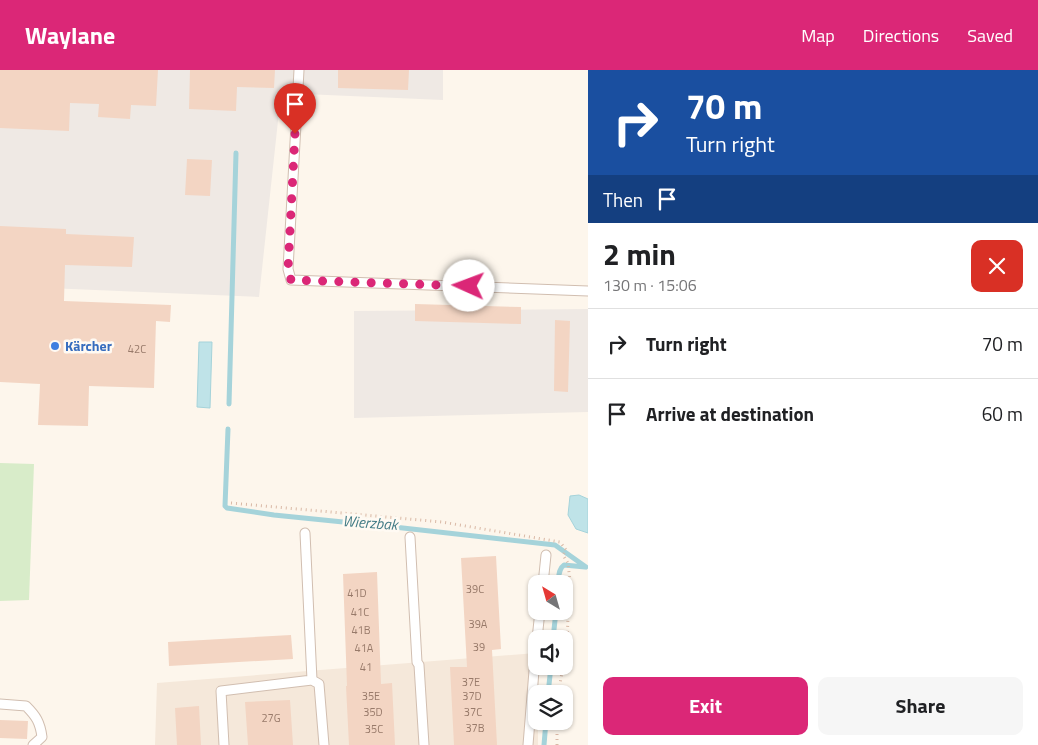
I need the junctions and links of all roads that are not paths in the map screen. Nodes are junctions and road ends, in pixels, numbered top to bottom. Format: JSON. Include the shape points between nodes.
{"nodes":[{"id":1,"x":299,"y":70,"type":"edge"},
{"id":2,"x":588,"y":291,"type":"edge"},
{"id":3,"x":305,"y":532,"type":"dead end"},
{"id":4,"x":410,"y":537,"type":"dead end"},
{"id":5,"x":546,"y":555,"type":"dead end"},
{"id":6,"x":544,"y":575,"type":"edge"},
{"id":7,"x":534,"y":675,"type":"edge"},
{"id":8,"x":312,"y":680,"type":"junction"},
{"id":9,"x":0,"y":704,"type":"edge"},
{"id":10,"x":33,"y":745,"type":"edge"},
{"id":11,"x":224,"y":745,"type":"edge"},
{"id":12,"x":324,"y":745,"type":"edge"},
{"id":13,"x":424,"y":745,"type":"edge"},
{"id":14,"x":528,"y":745,"type":"edge"}],
"edges":[{"from":1,"to":2,"type":"lane","via":[[288,269],[291,280]]},
{"from":3,"to":8,"type":"lane"},
{"from":4,"to":13,"type":"lane"},
{"from":5,"to":6,"type":"lane"},
{"from":7,"to":14,"type":"lane"},
{"from":8,"to":11,"type":"lane","via":[[221,691]]},
{"from":8,"to":12,"type":"lane","via":[[319,684]]},
{"from":9,"to":10,"type":"lane","via":[[26,706],[35,715],[42,737]]}]}
